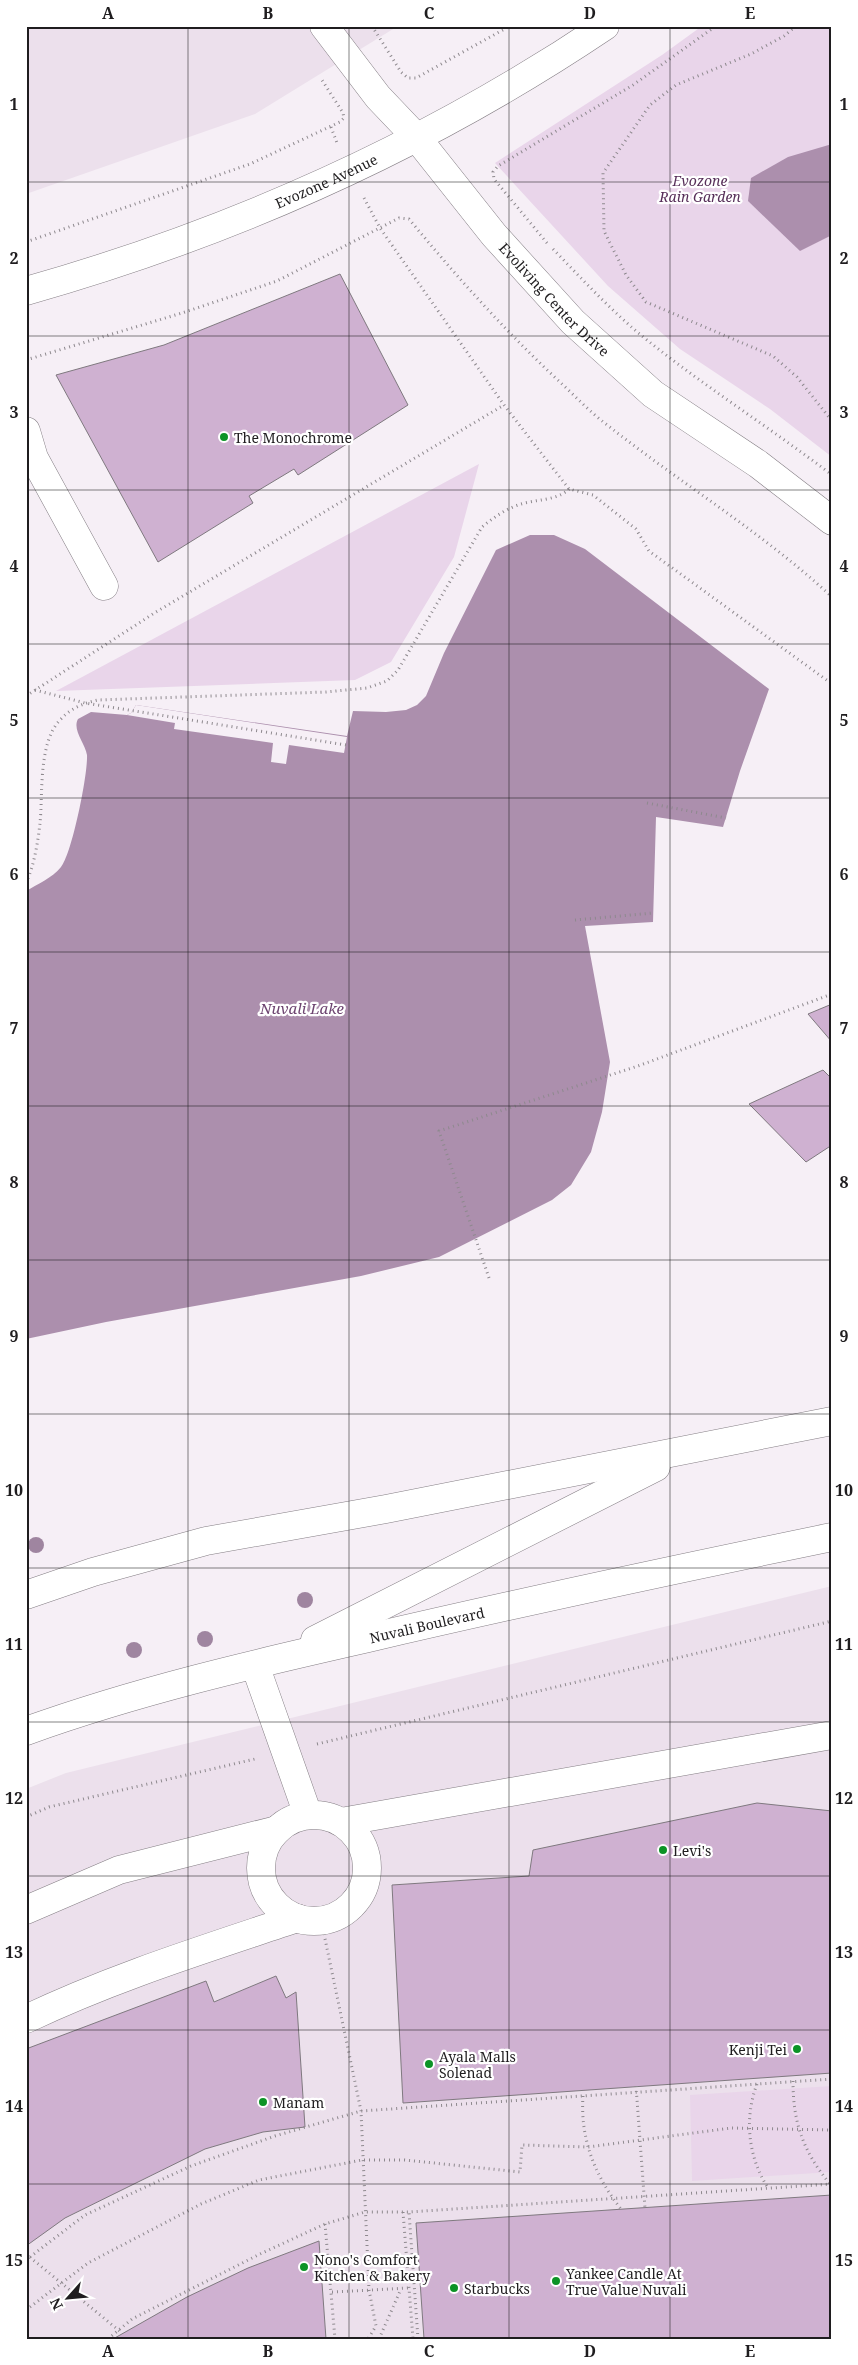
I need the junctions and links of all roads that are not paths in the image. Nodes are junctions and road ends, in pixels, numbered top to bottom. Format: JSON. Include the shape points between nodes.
{"nodes":[{"id":1,"x":324,"y":26,"type":"edge"},
{"id":2,"x":605,"y":26,"type":"edge"},
{"id":3,"x":417,"y":138,"type":"junction"},
{"id":4,"x":26,"y":291,"type":"edge"},
{"id":5,"x":26,"y":431,"type":"edge"},
{"id":6,"x":832,"y":521,"type":"edge"},
{"id":7,"x":104,"y":586,"type":"dead end"},
{"id":8,"x":832,"y":1421,"type":"edge"},
{"id":9,"x":686,"y":1451,"type":"junction"},
{"id":10,"x":832,"y":1537,"type":"edge"},
{"id":11,"x":26,"y":1595,"type":"edge"},
{"id":12,"x":266,"y":1662,"type":"junction"},
{"id":13,"x":26,"y":1731,"type":"edge"},
{"id":14,"x":832,"y":1735,"type":"edge"},
{"id":15,"x":308,"y":1815,"type":"junction"},
{"id":16,"x":341,"y":1822,"type":"junction"},
{"id":17,"x":277,"y":1830,"type":"junction"},
{"id":18,"x":26,"y":1910,"type":"edge"},
{"id":19,"x":309,"y":1920,"type":"junction"},
{"id":20,"x":26,"y":2019,"type":"edge"}],
"edges":[{"from":1,"to":3,"type":"main road","name":"Evoliving Center Drive","via":[[378,97]]},
{"from":2,"to":3,"type":"main road","name":"Evozone Avenue"},
{"from":3,"to":4,"type":"main road","name":"Evozone Avenue","via":[[218,227],[97,271]]},
{"from":3,"to":6,"type":"main road","name":"Evoliving Center Drive","via":[[494,235],[573,322],[653,394],[758,464]]},
{"from":5,"to":7,"type":"main road","via":[[34,458]]},
{"from":8,"to":9,"type":"main road"},
{"from":9,"to":11,"type":"main road","via":[[206,1541],[93,1572]]},
{"from":9,"to":12,"type":"main road"},
{"from":10,"to":12,"type":"main road","name":"Nuvali Boulevard","via":[[535,1599]]},
{"from":12,"to":13,"type":"main road","name":"Nuvali Boulevard","via":[[84,1710]]},
{"from":12,"to":15,"type":"main road","via":[[286,1752]]},
{"from":14,"to":16,"type":"main road"},
{"from":15,"to":16,"type":"main road","via":[[326,1816]]},
{"from":15,"to":17,"type":"main road"},
{"from":16,"to":19,"type":"main road","via":[[363,1846],[367,1862],[366,1879],[361,1894],[351,1907],[337,1916]]},
{"from":17,"to":18,"type":"main road","via":[[119,1870]]},
{"from":17,"to":19,"type":"main road","via":[[267,1844],[262,1861],[263,1879],[269,1896],[281,1909]]},
{"from":19,"to":20,"type":"main road","via":[[148,1967]]}]}
